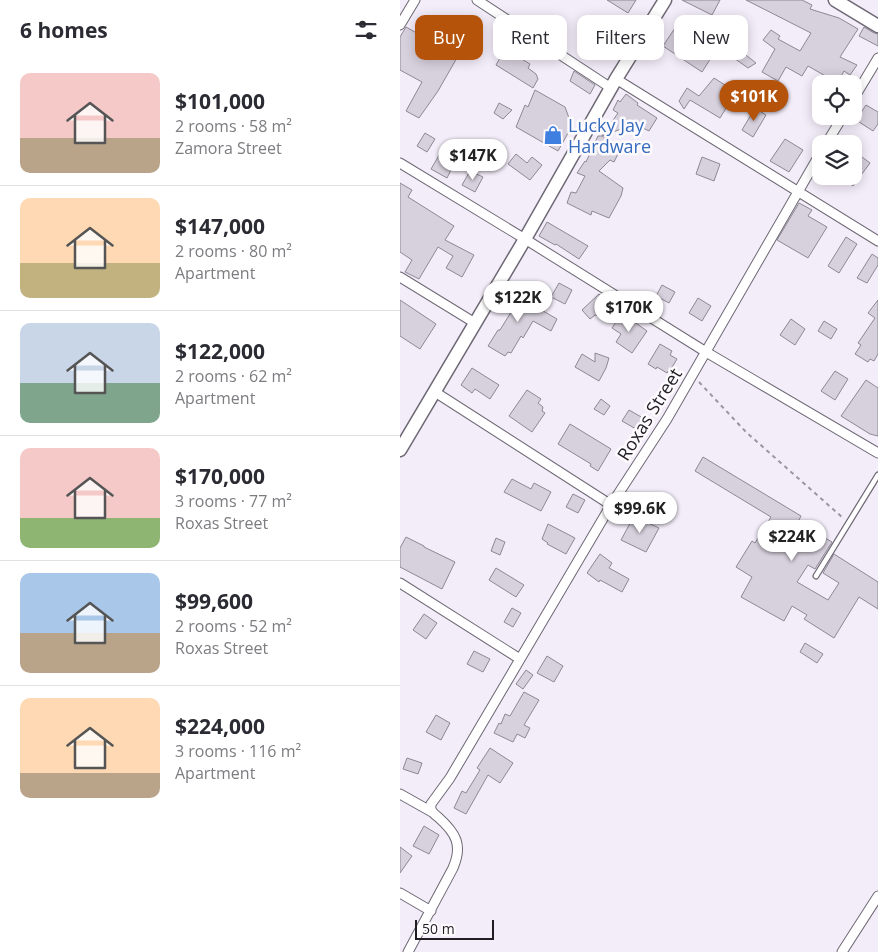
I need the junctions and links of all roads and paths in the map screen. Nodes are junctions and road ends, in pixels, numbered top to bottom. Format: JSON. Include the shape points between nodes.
{"nodes":[{"id":1,"x":415,"y":0,"type":"edge"},
{"id":2,"x":477,"y":0,"type":"edge"},
{"id":3,"x":665,"y":0,"type":"edge"},
{"id":4,"x":835,"y":0,"type":"edge"},
{"id":5,"x":400,"y":25,"type":"edge"},
{"id":6,"x":878,"y":26,"type":"edge"},
{"id":7,"x":878,"y":58,"type":"edge"},
{"id":8,"x":613,"y":83,"type":"junction"},
{"id":9,"x":862,"y":85,"type":"edge"},
{"id":10,"x":400,"y":163,"type":"edge"},
{"id":11,"x":812,"y":167,"type":"edge"},
{"id":12,"x":798,"y":191,"type":"junction"},
{"id":13,"x":525,"y":239,"type":"junction"},
{"id":14,"x":878,"y":241,"type":"edge"},
{"id":15,"x":400,"y":277,"type":"edge"},
{"id":16,"x":475,"y":323,"type":"junction"},
{"id":17,"x":706,"y":352,"type":"junction"},
{"id":18,"x":693,"y":374,"type":"junction"},
{"id":19,"x":435,"y":392,"type":"junction"},
{"id":20,"x":400,"y":450,"type":"edge"},
{"id":21,"x":878,"y":453,"type":"edge"},
{"id":22,"x":878,"y":475,"type":"edge"},
{"id":23,"x":611,"y":505,"type":"junction"},
{"id":24,"x":849,"y":523,"type":"junction"},
{"id":25,"x":816,"y":576,"type":"dead end"},
{"id":26,"x":400,"y":583,"type":"edge"},
{"id":27,"x":520,"y":659,"type":"junction"},
{"id":28,"x":400,"y":794,"type":"edge"},
{"id":29,"x":432,"y":812,"type":"junction"},
{"id":30,"x":400,"y":893,"type":"edge"},
{"id":31,"x":878,"y":896,"type":"edge"},
{"id":32,"x":431,"y":912,"type":"junction"},
{"id":33,"x":408,"y":952,"type":"edge"},
{"id":34,"x":842,"y":952,"type":"edge"}],
"edges":[{"from":1,"to":5,"type":"street"},
{"from":2,"to":8,"type":"street"},
{"from":3,"to":8,"type":"main road"},
{"from":4,"to":6,"type":"main road"},
{"from":7,"to":9,"type":"street"},
{"from":8,"to":12,"type":"street"},
{"from":8,"to":13,"type":"main road"},
{"from":10,"to":13,"type":"street"},
{"from":11,"to":12,"type":"street","name":"Roxas Street"},
{"from":12,"to":14,"type":"street"},
{"from":12,"to":17,"type":"street","name":"Roxas Street"},
{"from":13,"to":16,"type":"main road"},
{"from":13,"to":17,"type":"street"},
{"from":15,"to":16,"type":"street"},
{"from":16,"to":19,"type":"main road"},
{"from":17,"to":18,"type":"street","name":"Roxas Street"},
{"from":17,"to":21,"type":"street"},
{"from":18,"to":23,"type":"street","name":"Roxas Street"},
{"from":18,"to":24,"type":"path","via":[[746,432]]},
{"from":19,"to":20,"type":"main road"},
{"from":19,"to":23,"type":"street"},
{"from":22,"to":24,"type":"lane"},
{"from":23,"to":27,"type":"street","name":"Roxas Street"},
{"from":24,"to":25,"type":"lane"},
{"from":26,"to":27,"type":"street"},
{"from":27,"to":29,"type":"street","name":"Roxas Street","via":[[450,778],[431,804]]},
{"from":28,"to":29,"type":"street"},
{"from":29,"to":32,"type":"street","via":[[453,833],[459,847],[456,861]]},
{"from":30,"to":32,"type":"street"},
{"from":31,"to":34,"type":"street"},
{"from":32,"to":33,"type":"street"}]}
